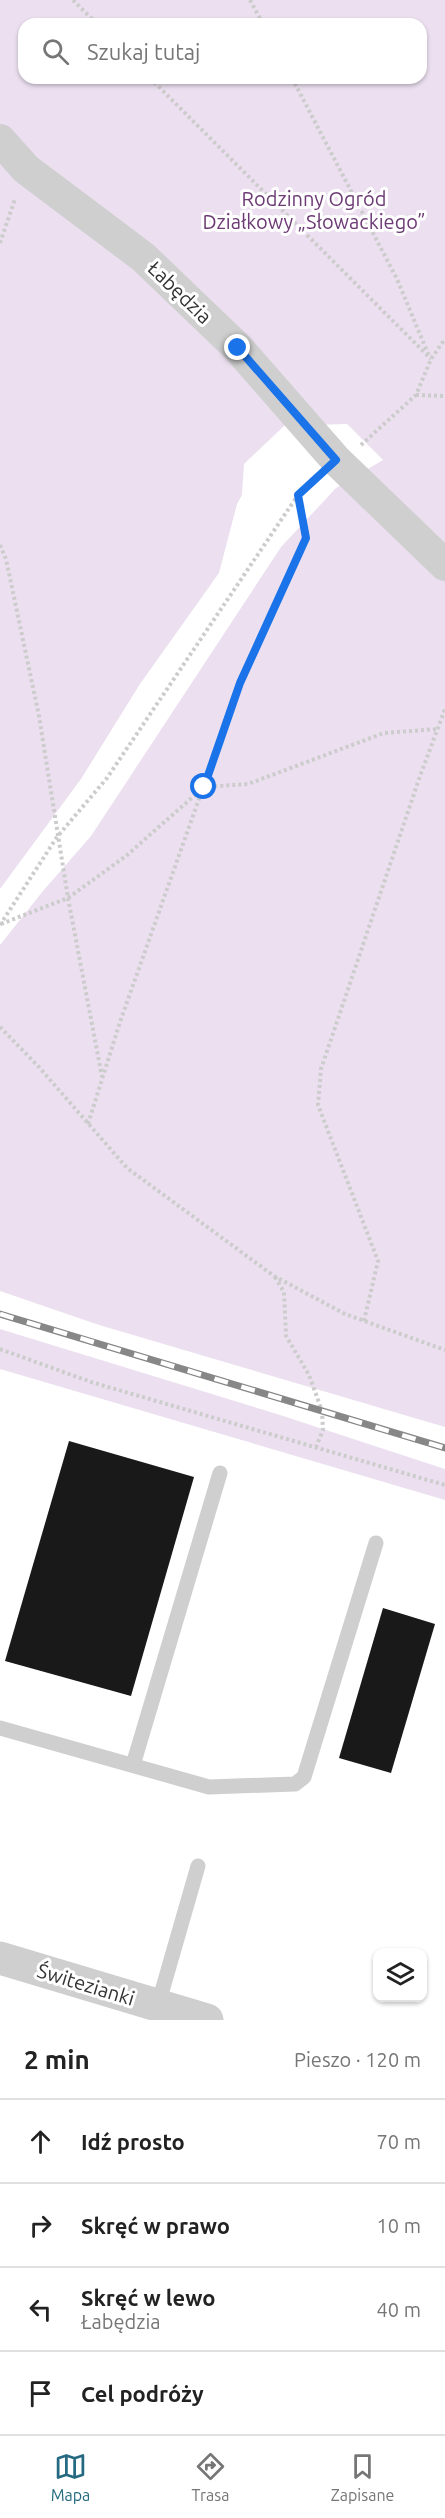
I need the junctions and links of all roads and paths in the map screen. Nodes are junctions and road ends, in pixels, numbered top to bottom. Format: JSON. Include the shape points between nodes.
{"nodes":[{"id":1,"x":73,"y":0,"type":"edge"},
{"id":2,"x":250,"y":0,"type":"edge"},
{"id":3,"x":90,"y":18,"type":"edge"},
{"id":4,"x":260,"y":18,"type":"edge"},
{"id":5,"x":156,"y":84,"type":"edge"},
{"id":6,"x":295,"y":84,"type":"edge"},
{"id":7,"x":0,"y":140,"type":"edge"},
{"id":8,"x":26,"y":169,"type":"junction"},
{"id":9,"x":0,"y":243,"type":"edge"},
{"id":10,"x":445,"y":339,"type":"edge"},
{"id":11,"x":430,"y":359,"type":"junction"},
{"id":12,"x":416,"y":395,"type":"junction"},
{"id":13,"x":445,"y":396,"type":"edge"},
{"id":14,"x":336,"y":460,"type":"junction"},
{"id":15,"x":298,"y":495,"type":"junction"},
{"id":16,"x":0,"y":545,"type":"edge"},
{"id":17,"x":445,"y":565,"type":"edge"},
{"id":18,"x":445,"y":709,"type":"edge"},
{"id":19,"x":438,"y":729,"type":"junction"},
{"id":20,"x":204,"y":787,"type":"junction"},
{"id":21,"x":57,"y":837,"type":"junction"},
{"id":22,"x":68,"y":898,"type":"junction"},
{"id":23,"x":0,"y":925,"type":"edge"},
{"id":24,"x":0,"y":1027,"type":"edge"},
{"id":25,"x":102,"y":1078,"type":"junction"},
{"id":26,"x":88,"y":1124,"type":"junction"},
{"id":27,"x":274,"y":1276,"type":"junction"},
{"id":28,"x":364,"y":1321,"type":"junction"},
{"id":29,"x":0,"y":1349,"type":"edge"},
{"id":30,"x":445,"y":1350,"type":"edge"},
{"id":31,"x":316,"y":1447,"type":"junction"},
{"id":32,"x":220,"y":1473,"type":"dead end"},
{"id":33,"x":445,"y":1485,"type":"edge"},
{"id":34,"x":376,"y":1543,"type":"dead end"},
{"id":35,"x":0,"y":1728,"type":"edge"},
{"id":36,"x":133,"y":1765,"type":"junction"},
{"id":37,"x":198,"y":1866,"type":"dead end"},
{"id":38,"x":0,"y":1958,"type":"edge"},
{"id":39,"x":158,"y":2005,"type":"junction"},
{"id":40,"x":207,"y":2020,"type":"edge"}],
"edges":[{"from":1,"to":3,"type":"path"},
{"from":2,"to":4,"type":"path"},
{"from":5,"to":11,"type":"path"},
{"from":6,"to":11,"type":"path","via":[[397,279]]},
{"from":7,"to":8,"type":"street","name":"Łabędzia"},
{"from":8,"to":9,"type":"path"},
{"from":8,"to":14,"type":"street","name":"Łabędzia","via":[[143,257],[238,348]]},
{"from":10,"to":11,"type":"path"},
{"from":11,"to":12,"type":"path"},
{"from":12,"to":13,"type":"path"},
{"from":12,"to":14,"type":"path","via":[[366,442]]},
{"from":14,"to":15,"type":"path"},
{"from":14,"to":17,"type":"street","name":"Łabędzia"},
{"from":15,"to":20,"type":"path","via":[[306,538],[240,683]]},
{"from":15,"to":21,"type":"path","via":[[107,778]]},
{"from":16,"to":21,"type":"path","via":[[39,716]]},
{"from":18,"to":19,"type":"path"},
{"from":19,"to":20,"type":"path","via":[[384,733],[248,784]]},
{"from":19,"to":28,"type":"path","via":[[321,1069],[318,1104],[378,1261]]},
{"from":20,"to":22,"type":"path","via":[[126,856]]},
{"from":20,"to":25,"type":"path"},
{"from":21,"to":22,"type":"path"},
{"from":21,"to":23,"type":"path"},
{"from":22,"to":23,"type":"path"},
{"from":22,"to":25,"type":"path"},
{"from":24,"to":26,"type":"path"},
{"from":25,"to":26,"type":"path"},
{"from":26,"to":27,"type":"path","via":[[127,1168]]},
{"from":27,"to":28,"type":"path"},
{"from":27,"to":31,"type":"path","via":[[284,1292],[286,1336],[309,1375],[322,1411],[323,1430]]},
{"from":28,"to":30,"type":"path"},
{"from":29,"to":31,"type":"path","via":[[91,1382]]},
{"from":31,"to":33,"type":"path"},
{"from":32,"to":36,"type":"lane"},
{"from":34,"to":36,"type":"lane","via":[[304,1777],[295,1784],[209,1787]]},
{"from":35,"to":36,"type":"lane"},
{"from":37,"to":39,"type":"lane"},
{"from":38,"to":39,"type":"street","name":"Świtezianki"},
{"from":39,"to":40,"type":"street","name":"Świtezianki"}]}
